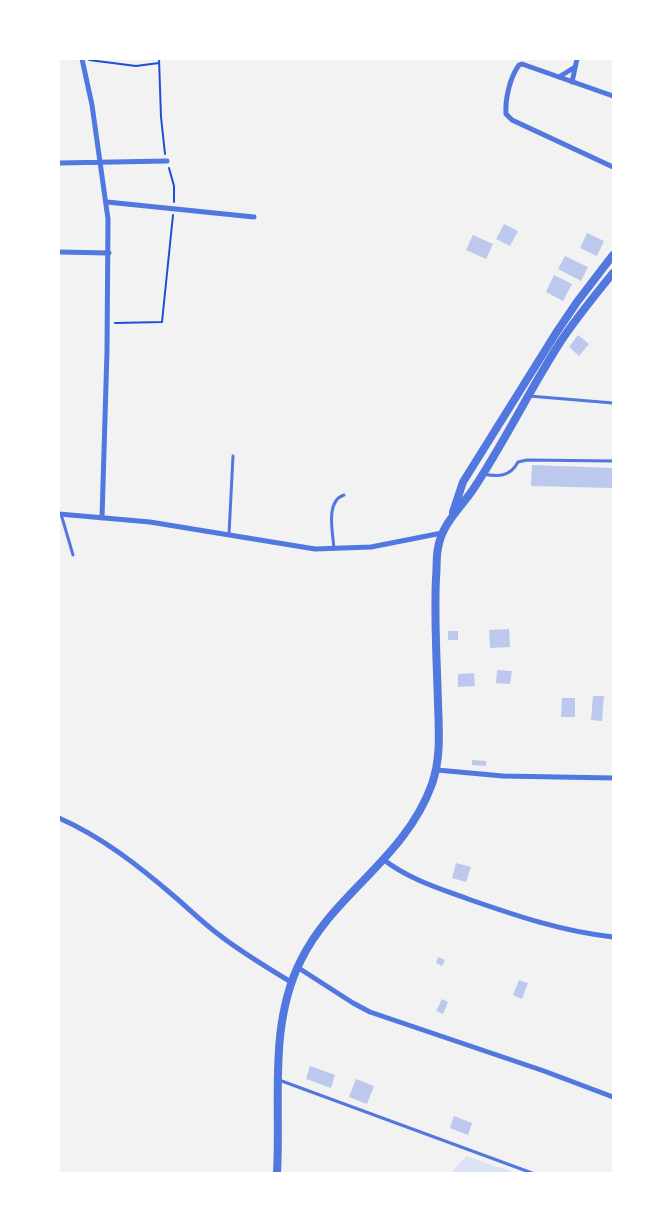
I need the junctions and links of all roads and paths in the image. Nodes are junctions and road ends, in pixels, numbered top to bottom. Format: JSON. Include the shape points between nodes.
{"nodes":[{"id":1,"x":81,"y":59,"type":"edge"},
{"id":2,"x":533,"y":59,"type":"edge"},
{"id":3,"x":577,"y":59,"type":"edge"},
{"id":4,"x":159,"y":63,"type":"dead end"},
{"id":5,"x":532,"y":67,"type":"junction"},
{"id":6,"x":575,"y":67,"type":"junction"},
{"id":7,"x":559,"y":77,"type":"junction"},
{"id":8,"x":572,"y":82,"type":"junction"},
{"id":9,"x":613,"y":96,"type":"edge"},
{"id":10,"x":167,"y":161,"type":"dead end"},
{"id":11,"x":59,"y":163,"type":"edge"},
{"id":12,"x":101,"y":163,"type":"junction"},
{"id":13,"x":613,"y":167,"type":"edge"},
{"id":14,"x":107,"y":202,"type":"junction"},
{"id":15,"x":254,"y":217,"type":"dead end"},
{"id":16,"x":59,"y":252,"type":"edge"},
{"id":17,"x":109,"y":253,"type":"junction"},
{"id":18,"x":613,"y":255,"type":"edge"},
{"id":19,"x":613,"y":273,"type":"edge"},
{"id":20,"x":529,"y":396,"type":"junction"},
{"id":21,"x":613,"y":403,"type":"edge"},
{"id":22,"x":233,"y":456,"type":"dead end"},
{"id":23,"x":613,"y":461,"type":"edge"},
{"id":24,"x":482,"y":474,"type":"junction"},
{"id":25,"x":344,"y":495,"type":"dead end"},
{"id":26,"x":60,"y":514,"type":"edge"},
{"id":27,"x":451,"y":517,"type":"junction"},
{"id":28,"x":102,"y":518,"type":"junction"},
{"id":29,"x":442,"y":533,"type":"junction"},
{"id":30,"x":229,"y":535,"type":"junction"},
{"id":31,"x":334,"y":550,"type":"junction"},
{"id":32,"x":73,"y":555,"type":"dead end"},
{"id":33,"x":437,"y":770,"type":"junction"},
{"id":34,"x":613,"y":778,"type":"edge"},
{"id":35,"x":59,"y":818,"type":"edge"},
{"id":36,"x":384,"y":860,"type":"junction"},
{"id":37,"x":613,"y":937,"type":"edge"},
{"id":38,"x":297,"y":967,"type":"junction"},
{"id":39,"x":292,"y":982,"type":"junction"},
{"id":40,"x":279,"y":1080,"type":"junction"},
{"id":41,"x":613,"y":1097,"type":"edge"},
{"id":42,"x":277,"y":1173,"type":"edge"},
{"id":43,"x":532,"y":1173,"type":"edge"}],
"edges":[{"from":1,"to":4,"type":"path","via":[[136,66]]},
{"from":1,"to":12,"type":"street"},
{"from":2,"to":5,"type":"street"},
{"from":3,"to":6,"type":"street"},
{"from":5,"to":7,"type":"street"},
{"from":5,"to":13,"type":"street","via":[[522,64],[516,68],[505,105],[506,114],[512,120]]},
{"from":6,"to":7,"type":"street"},
{"from":6,"to":8,"type":"street"},
{"from":7,"to":8,"type":"street"},
{"from":8,"to":9,"type":"street"},
{"from":10,"to":12,"type":"street"},
{"from":11,"to":12,"type":"street"},
{"from":12,"to":14,"type":"street"},
{"from":14,"to":15,"type":"street"},
{"from":14,"to":17,"type":"street"},
{"from":16,"to":17,"type":"street"},
{"from":17,"to":28,"type":"street"},
{"from":18,"to":27,"type":"street","via":[[556,333],[463,482]]},
{"from":19,"to":20,"type":"street","via":[[563,338]]},
{"from":20,"to":21,"type":"lane"},
{"from":20,"to":24,"type":"street"},
{"from":22,"to":30,"type":"lane"},
{"from":23,"to":24,"type":"lane","via":[[527,460],[518,462],[503,476]]},
{"from":24,"to":27,"type":"street"},
{"from":25,"to":31,"type":"lane","via":[[336,499],[333,508]]},
{"from":26,"to":28,"type":"street"},
{"from":26,"to":32,"type":"lane"},
{"from":27,"to":29,"type":"street"},
{"from":28,"to":30,"type":"street"},
{"from":29,"to":31,"type":"street","via":[[371,547]]},
{"from":29,"to":33,"type":"street","via":[[435,602],[439,726]]},
{"from":30,"to":31,"type":"street"},
{"from":33,"to":34,"type":"street","via":[[503,776]]},
{"from":33,"to":36,"type":"street","via":[[424,804],[408,831]]},
{"from":35,"to":39,"type":"street","via":[[103,841],[218,934]]},
{"from":36,"to":37,"type":"street","via":[[420,882],[525,919]]},
{"from":36,"to":38,"type":"street","via":[[328,920]]},
{"from":38,"to":39,"type":"street"},
{"from":38,"to":41,"type":"street","via":[[370,1012]]},
{"from":39,"to":40,"type":"street","via":[[281,1028]]},
{"from":40,"to":42,"type":"street"},
{"from":40,"to":43,"type":"lane"}]}
